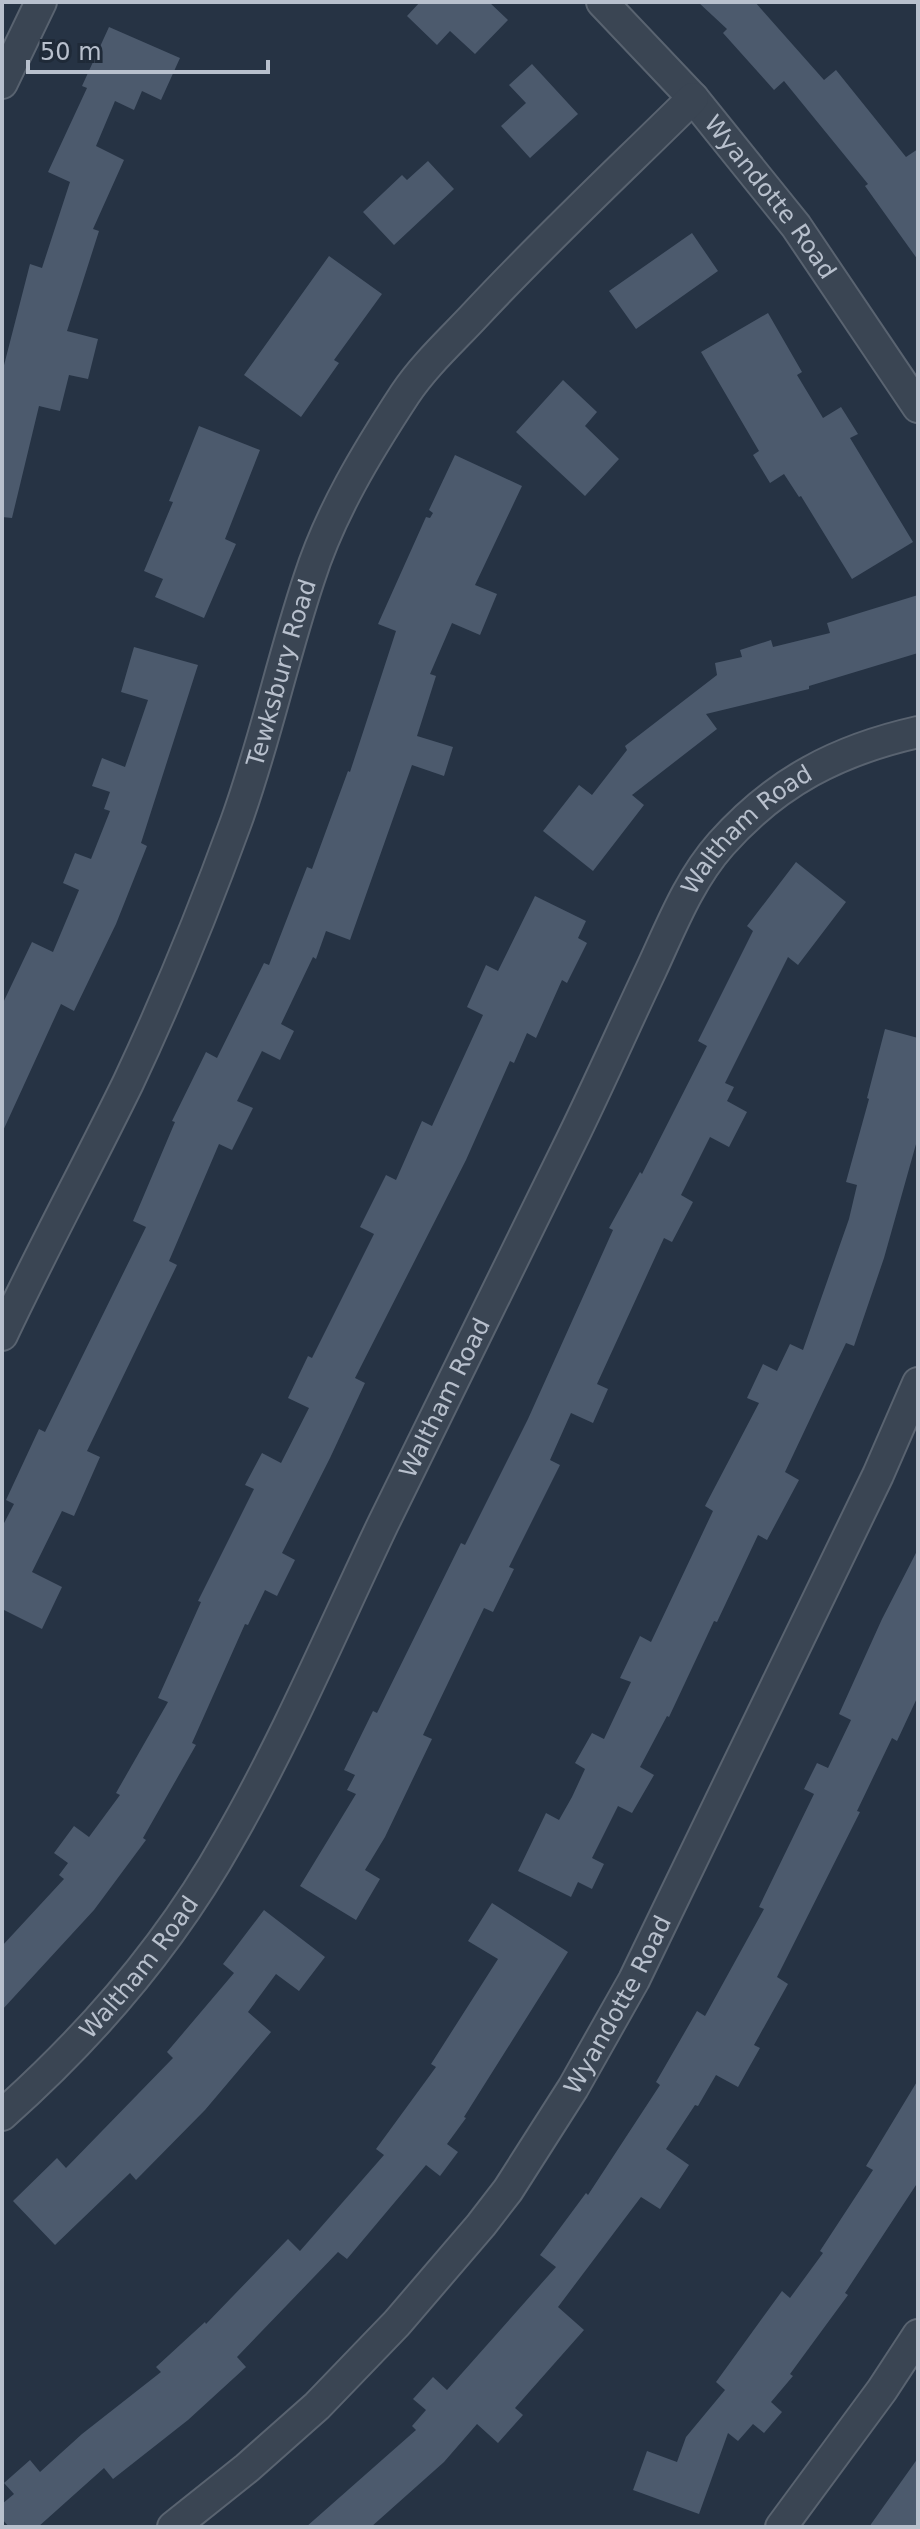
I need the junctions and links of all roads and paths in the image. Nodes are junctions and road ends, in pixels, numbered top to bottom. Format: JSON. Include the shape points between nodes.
{"nodes":[{"id":1,"x":41,"y":2,"type":"edge"},
{"id":2,"x":602,"y":2,"type":"edge"},
{"id":3,"x":2,"y":83,"type":"edge"},
{"id":4,"x":693,"y":98,"type":"junction"},
{"id":5,"x":918,"y":407,"type":"edge"},
{"id":6,"x":918,"y":732,"type":"edge"},
{"id":7,"x":2,"y":1335,"type":"edge"},
{"id":8,"x":918,"y":1383,"type":"edge"},
{"id":9,"x":2,"y":2115,"type":"edge"},
{"id":10,"x":918,"y":2335,"type":"edge"},
{"id":11,"x":173,"y":2527,"type":"edge"},
{"id":12,"x":781,"y":2527,"type":"edge"}],
"edges":[{"from":1,"to":3,"type":"street"},
{"from":2,"to":4,"type":"street","name":"Wyandotte Road"},
{"from":4,"to":5,"type":"street","name":"Wyandotte Road","via":[[796,226]]},
{"from":4,"to":7,"type":"street","name":"Tewksbury Road","via":[[428,365],[363,461],[309,577],[263,742],[185,954],[128,1082]]},
{"from":6,"to":9,"type":"street","name":"Waltham Road","via":[[869,745],[792,780],[758,806],[701,870],[229,1840],[136,1977],[55,2068]]},
{"from":8,"to":11,"type":"street","name":"Wyandotte Road","via":[[634,1980],[508,2190],[397,2323],[317,2406]]},
{"from":10,"to":12,"type":"street"}]}
